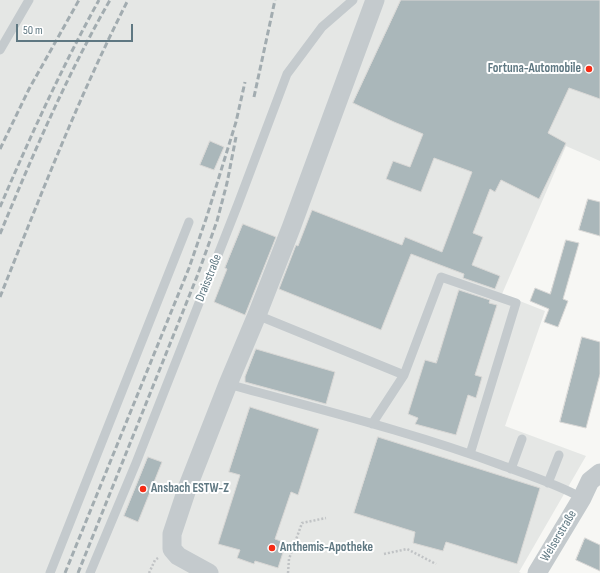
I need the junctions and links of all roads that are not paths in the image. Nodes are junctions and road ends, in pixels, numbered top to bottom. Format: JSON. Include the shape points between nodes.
{"nodes":[{"id":1,"x":29,"y":0,"type":"edge"},
{"id":2,"x":353,"y":0,"type":"edge"},
{"id":3,"x":375,"y":0,"type":"edge"},
{"id":4,"x":0,"y":50,"type":"edge"},
{"id":5,"x":189,"y":222,"type":"dead end"},
{"id":6,"x":257,"y":315,"type":"junction"},
{"id":7,"x":404,"y":375,"type":"junction"},
{"id":8,"x":228,"y":384,"type":"junction"},
{"id":9,"x":372,"y":424,"type":"junction"},
{"id":10,"x":522,"y":439,"type":"dead end"},
{"id":11,"x":470,"y":454,"type":"junction"},
{"id":12,"x":559,"y":455,"type":"dead end"},
{"id":13,"x":511,"y":469,"type":"junction"},
{"id":14,"x":600,"y":473,"type":"edge"},
{"id":15,"x":548,"y":483,"type":"junction"},
{"id":16,"x":600,"y":490,"type":"edge"},
{"id":17,"x":582,"y":498,"type":"junction"},
{"id":18,"x":50,"y":573,"type":"edge"},
{"id":19,"x":90,"y":573,"type":"edge"},
{"id":20,"x":209,"y":573,"type":"edge"},
{"id":21,"x":537,"y":573,"type":"edge"}],
"edges":[{"from":1,"to":4,"type":"lane"},
{"from":2,"to":19,"type":"lane","name":"Draisstraße","via":[[322,27],[287,74],[142,448]]},
{"from":3,"to":6,"type":"street"},
{"from":5,"to":18,"type":"lane"},
{"from":6,"to":7,"type":"lane"},
{"from":6,"to":8,"type":"street"},
{"from":7,"to":9,"type":"lane"},
{"from":7,"to":11,"type":"lane","via":[[441,277],[516,303]]},
{"from":8,"to":9,"type":"lane"},
{"from":8,"to":20,"type":"street","via":[[172,534],[172,550]]},
{"from":9,"to":11,"type":"lane"},
{"from":10,"to":13,"type":"lane"},
{"from":11,"to":13,"type":"lane"},
{"from":12,"to":15,"type":"lane"},
{"from":13,"to":15,"type":"lane"},
{"from":14,"to":17,"type":"street","name":"Welserstraße","via":[[590,482]]},
{"from":15,"to":17,"type":"lane"},
{"from":16,"to":17,"type":"street","name":"Welserstraße"},
{"from":17,"to":21,"type":"street","name":"Welserstraße"}]}
